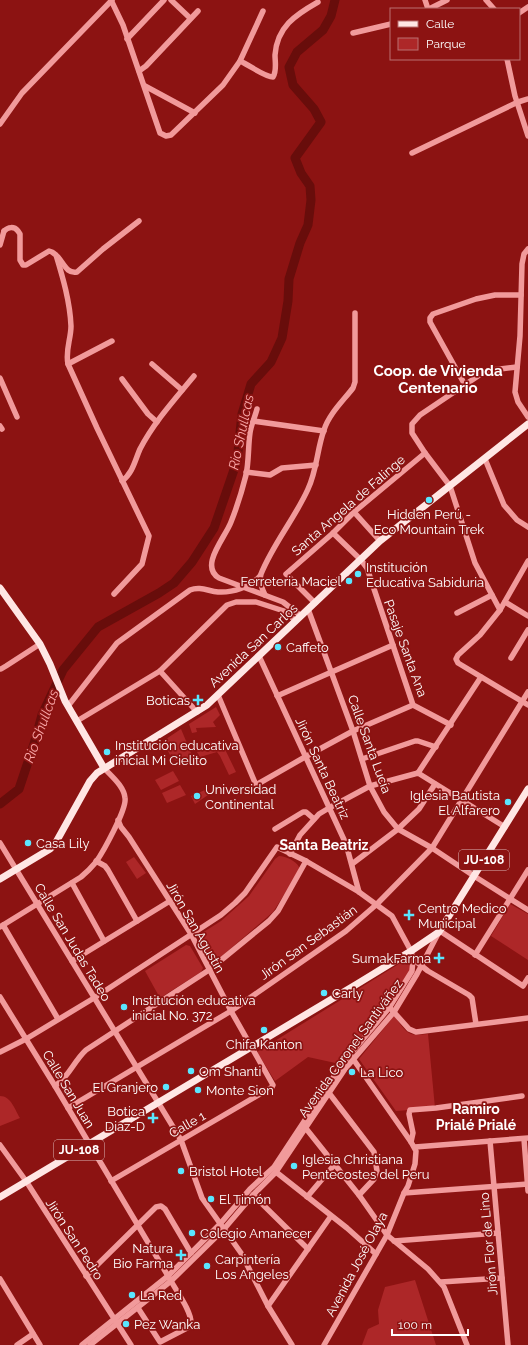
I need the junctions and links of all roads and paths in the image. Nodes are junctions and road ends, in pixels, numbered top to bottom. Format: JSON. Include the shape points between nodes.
{"nodes":[{"id":1,"x":111,"y":0,"type":"edge"},
{"id":2,"x":164,"y":0,"type":"edge"},
{"id":3,"x":171,"y":0,"type":"edge"},
{"id":4,"x":447,"y":0,"type":"edge"},
{"id":5,"x":486,"y":0,"type":"edge"},
{"id":6,"x":318,"y":2,"type":"dead end"},
{"id":7,"x":430,"y":8,"type":"edge"},
{"id":8,"x":493,"y":8,"type":"edge"},
{"id":9,"x":198,"y":11,"type":"dead end"},
{"id":10,"x":263,"y":11,"type":"dead end"},
{"id":11,"x":190,"y":18,"type":"junction"},
{"id":12,"x":390,"y":24,"type":"edge"},
{"id":13,"x":123,"y":25,"type":"junction"},
{"id":14,"x":136,"y":30,"type":"junction"},
{"id":15,"x":353,"y":32,"type":"dead end"},
{"id":16,"x":127,"y":39,"type":"junction"},
{"id":17,"x":506,"y":60,"type":"edge"},
{"id":18,"x":240,"y":61,"type":"junction"},
{"id":19,"x":140,"y":71,"type":"junction"},
{"id":20,"x":145,"y":86,"type":"junction"},
{"id":21,"x":528,"y":99,"type":"edge"},
{"id":22,"x":518,"y":102,"type":"junction"},
{"id":23,"x":195,"y":113,"type":"junction"},
{"id":24,"x":0,"y":124,"type":"edge"},
{"id":25,"x":528,"y":136,"type":"edge"},
{"id":26,"x":412,"y":153,"type":"dead end"},
{"id":27,"x":139,"y":221,"type":"dead end"},
{"id":28,"x":2,"y":229,"type":"edge"},
{"id":29,"x":0,"y":245,"type":"edge"},
{"id":30,"x":528,"y":249,"type":"edge"},
{"id":31,"x":56,"y":255,"type":"junction"},
{"id":32,"x":521,"y":295,"type":"junction"},
{"id":33,"x":355,"y":313,"type":"dead end"},
{"id":34,"x":112,"y":341,"type":"dead end"},
{"id":35,"x":68,"y":364,"type":"junction"},
{"id":36,"x":152,"y":364,"type":"dead end"},
{"id":37,"x":517,"y":367,"type":"junction"},
{"id":38,"x":194,"y":376,"type":"dead end"},
{"id":39,"x":0,"y":378,"type":"edge"},
{"id":40,"x":122,"y":379,"type":"dead end"},
{"id":41,"x":465,"y":385,"type":"junction"},
{"id":42,"x":182,"y":390,"type":"junction"},
{"id":43,"x":257,"y":409,"type":"dead end"},
{"id":44,"x":17,"y":417,"type":"dead end"},
{"id":45,"x":528,"y":418,"type":"edge"},
{"id":46,"x":253,"y":421,"type":"junction"},
{"id":47,"x":157,"y":422,"type":"junction"},
{"id":48,"x":528,"y":424,"type":"edge"},
{"id":49,"x":324,"y":430,"type":"junction"},
{"id":50,"x":424,"y":453,"type":"junction"},
{"id":51,"x":485,"y":459,"type":"junction"},
{"id":52,"x":316,"y":465,"type":"junction"},
{"id":53,"x":246,"y":472,"type":"junction"},
{"id":54,"x":122,"y":480,"type":"junction"},
{"id":55,"x":450,"y":486,"type":"junction"},
{"id":56,"x":354,"y":512,"type":"junction"},
{"id":57,"x":528,"y":527,"type":"edge"},
{"id":58,"x":333,"y":533,"type":"junction"},
{"id":59,"x":380,"y":542,"type":"junction"},
{"id":60,"x":361,"y":560,"type":"junction"},
{"id":61,"x":528,"y":561,"type":"edge"},
{"id":62,"x":260,"y":576,"type":"junction"},
{"id":63,"x":244,"y":587,"type":"junction"},
{"id":64,"x":0,"y":588,"type":"edge"},
{"id":65,"x":114,"y":594,"type":"dead end"},
{"id":66,"x":265,"y":595,"type":"junction"},
{"id":67,"x":492,"y":595,"type":"junction"},
{"id":68,"x":315,"y":602,"type":"junction"},
{"id":69,"x":505,"y":602,"type":"junction"},
{"id":70,"x":308,"y":609,"type":"junction"},
{"id":71,"x":500,"y":610,"type":"junction"},
{"id":72,"x":457,"y":613,"type":"dead end"},
{"id":73,"x":528,"y":616,"type":"edge"},
{"id":74,"x":298,"y":619,"type":"junction"},
{"id":75,"x":528,"y":630,"type":"edge"},
{"id":76,"x":40,"y":644,"type":"junction"},
{"id":77,"x":393,"y":645,"type":"junction"},
{"id":78,"x":259,"y":656,"type":"junction"},
{"id":79,"x":511,"y":658,"type":"dead end"},
{"id":80,"x":0,"y":669,"type":"edge"},
{"id":81,"x":160,"y":672,"type":"junction"},
{"id":82,"x":332,"y":672,"type":"junction"},
{"id":83,"x":482,"y":676,"type":"junction"},
{"id":84,"x":528,"y":692,"type":"edge"},
{"id":85,"x":218,"y":695,"type":"junction"},
{"id":86,"x":277,"y":696,"type":"junction"},
{"id":87,"x":522,"y":702,"type":"junction"},
{"id":88,"x":67,"y":704,"type":"junction"},
{"id":89,"x":413,"y":705,"type":"junction"},
{"id":90,"x":528,"y":705,"type":"edge"},
{"id":91,"x":197,"y":712,"type":"junction"},
{"id":92,"x":77,"y":721,"type":"junction"},
{"id":93,"x":451,"y":725,"type":"junction"},
{"id":94,"x":353,"y":731,"type":"junction"},
{"id":95,"x":436,"y":747,"type":"junction"},
{"id":96,"x":305,"y":757,"type":"junction"},
{"id":97,"x":362,"y":759,"type":"junction"},
{"id":98,"x":104,"y":768,"type":"junction"},
{"id":99,"x":418,"y":773,"type":"junction"},
{"id":100,"x":435,"y":784,"type":"junction"},
{"id":101,"x":370,"y":786,"type":"junction"},
{"id":102,"x":528,"y":789,"type":"edge"},
{"id":103,"x":462,"y":800,"type":"junction"},
{"id":104,"x":329,"y":808,"type":"junction"},
{"id":105,"x":118,"y":820,"type":"junction"},
{"id":106,"x":314,"y":820,"type":"junction"},
{"id":107,"x":505,"y":826,"type":"junction"},
{"id":108,"x":275,"y":829,"type":"dead end"},
{"id":109,"x":398,"y":829,"type":"junction"},
{"id":110,"x":0,"y":843,"type":"edge"},
{"id":111,"x":432,"y":848,"type":"junction"},
{"id":112,"x":290,"y":854,"type":"junction"},
{"id":113,"x":96,"y":861,"type":"junction"},
{"id":114,"x":306,"y":861,"type":"junction"},
{"id":115,"x":352,"y":864,"type":"junction"},
{"id":116,"x":16,"y":869,"type":"junction"},
{"id":117,"x":528,"y":870,"type":"edge"},
{"id":118,"x":474,"y":876,"type":"junction"},
{"id":119,"x":0,"y":879,"type":"edge"},
{"id":120,"x":72,"y":883,"type":"junction"},
{"id":121,"x":359,"y":892,"type":"junction"},
{"id":122,"x":510,"y":899,"type":"junction"},
{"id":123,"x":170,"y":901,"type":"junction"},
{"id":124,"x":37,"y":904,"type":"junction"},
{"id":125,"x":377,"y":904,"type":"junction"},
{"id":126,"x":528,"y":910,"type":"edge"},
{"id":127,"x":137,"y":921,"type":"junction"},
{"id":128,"x":1,"y":926,"type":"edge"},
{"id":129,"x":439,"y":932,"type":"junction"},
{"id":130,"x":191,"y":934,"type":"junction"},
{"id":131,"x":104,"y":941,"type":"junction"},
{"id":132,"x":475,"y":954,"type":"junction"},
{"id":133,"x":412,"y":955,"type":"junction"},
{"id":134,"x":72,"y":961,"type":"junction"},
{"id":135,"x":422,"y":965,"type":"junction"},
{"id":136,"x":209,"y":970,"type":"junction"},
{"id":137,"x":528,"y":978,"type":"edge"},
{"id":138,"x":0,"y":997,"type":"edge"},
{"id":139,"x":94,"y":998,"type":"junction"},
{"id":140,"x":2,"y":1005,"type":"edge"},
{"id":141,"x":231,"y":1010,"type":"junction"},
{"id":142,"x":391,"y":1010,"type":"junction"},
{"id":143,"x":528,"y":1018,"type":"edge"},
{"id":144,"x":58,"y":1019,"type":"junction"},
{"id":145,"x":476,"y":1024,"type":"junction"},
{"id":146,"x":114,"y":1031,"type":"junction"},
{"id":147,"x":26,"y":1039,"type":"junction"},
{"id":148,"x":252,"y":1047,"type":"junction"},
{"id":149,"x":0,"y":1052,"type":"edge"},
{"id":150,"x":352,"y":1057,"type":"junction"},
{"id":151,"x":136,"y":1067,"type":"junction"},
{"id":152,"x":273,"y":1085,"type":"joint"},
{"id":153,"x":55,"y":1086,"type":"junction"},
{"id":154,"x":329,"y":1094,"type":"junction"},
{"id":155,"x":522,"y":1096,"type":"dead end"},
{"id":156,"x":158,"y":1102,"type":"junction"},
{"id":157,"x":68,"y":1108,"type":"junction"},
{"id":158,"x":304,"y":1126,"type":"junction"},
{"id":159,"x":526,"y":1138,"type":"edge"},
{"id":160,"x":181,"y":1140,"type":"junction"},
{"id":161,"x":490,"y":1141,"type":"junction"},
{"id":162,"x":89,"y":1144,"type":"junction"},
{"id":163,"x":413,"y":1144,"type":"junction"},
{"id":164,"x":0,"y":1145,"type":"edge"},
{"id":165,"x":334,"y":1164,"type":"junction"},
{"id":166,"x":276,"y":1172,"type":"junction"},
{"id":167,"x":111,"y":1181,"type":"junction"},
{"id":168,"x":26,"y":1182,"type":"junction"},
{"id":169,"x":528,"y":1184,"type":"edge"},
{"id":170,"x":494,"y":1186,"type":"junction"},
{"id":171,"x":528,"y":1191,"type":"edge"},
{"id":172,"x":404,"y":1193,"type":"junction"},
{"id":173,"x":253,"y":1195,"type":"junction"},
{"id":174,"x":359,"y":1195,"type":"junction"},
{"id":175,"x":0,"y":1197,"type":"edge"},
{"id":176,"x":307,"y":1197,"type":"junction"},
{"id":177,"x":331,"y":1216,"type":"junction"},
{"id":178,"x":137,"y":1224,"type":"junction"},
{"id":179,"x":220,"y":1224,"type":"junction"},
{"id":180,"x":224,"y":1229,"type":"junction"},
{"id":181,"x":498,"y":1233,"type":"junction"},
{"id":182,"x":387,"y":1235,"type":"junction"},
{"id":183,"x":394,"y":1241,"type":"junction"},
{"id":184,"x":308,"y":1249,"type":"junction"},
{"id":185,"x":191,"y":1253,"type":"junction"},
{"id":186,"x":376,"y":1254,"type":"junction"},
{"id":187,"x":86,"y":1276,"type":"junction"},
{"id":188,"x":502,"y":1278,"type":"junction"},
{"id":189,"x":0,"y":1279,"type":"edge"},
{"id":190,"x":169,"y":1279,"type":"junction"},
{"id":191,"x":441,"y":1282,"type":"junction"},
{"id":192,"x":268,"y":1306,"type":"junction"},
{"id":193,"x":138,"y":1308,"type":"junction"},
{"id":194,"x":116,"y":1322,"type":"junction"},
{"id":195,"x":33,"y":1334,"type":"junction"},
{"id":196,"x":17,"y":1345,"type":"edge"},
{"id":197,"x":40,"y":1345,"type":"edge"},
{"id":198,"x":82,"y":1345,"type":"edge"},
{"id":199,"x":90,"y":1345,"type":"edge"},
{"id":200,"x":131,"y":1345,"type":"edge"},
{"id":201,"x":292,"y":1345,"type":"edge"},
{"id":202,"x":324,"y":1345,"type":"edge"},
{"id":203,"x":466,"y":1345,"type":"edge"},
{"id":204,"x":508,"y":1345,"type":"edge"}],
"edges":[{"from":1,"to":13,"type":"street"},
{"from":1,"to":24,"type":"street","via":[[22,93]]},
{"from":2,"to":14,"type":"street"},
{"from":3,"to":11,"type":"street"},
{"from":4,"to":7,"type":"street"},
{"from":5,"to":8,"type":"street"},
{"from":6,"to":18,"type":"street","via":[[290,21],[281,33],[276,49],[273,77]]},
{"from":9,"to":11,"type":"street"},
{"from":10,"to":18,"type":"street"},
{"from":11,"to":19,"type":"street"},
{"from":12,"to":15,"type":"street"},
{"from":13,"to":14,"type":"street"},
{"from":13,"to":16,"type":"street"},
{"from":14,"to":16,"type":"street"},
{"from":16,"to":19,"type":"street"},
{"from":17,"to":22,"type":"street"},
{"from":18,"to":23,"type":"street","via":[[223,84]]},
{"from":19,"to":20,"type":"street"},
{"from":20,"to":23,"type":"street"},
{"from":20,"to":23,"type":"street","via":[[160,133],[163,135],[171,135]]},
{"from":21,"to":22,"type":"street"},
{"from":22,"to":25,"type":"street"},
{"from":22,"to":26,"type":"street"},
{"from":27,"to":31,"type":"street","via":[[77,272],[68,271]]},
{"from":28,"to":29,"type":"street"},
{"from":28,"to":31,"type":"street","via":[[12,227],[20,234],[20,260],[23,264],[26,265],[49,251]]},
{"from":30,"to":32,"type":"street","via":[[522,264]]},
{"from":31,"to":35,"type":"street","via":[[70,314]]},
{"from":32,"to":37,"type":"street"},
{"from":32,"to":41,"type":"street","via":[[495,295],[476,299],[433,314],[430,318]]},
{"from":33,"to":49,"type":"street","via":[[355,382]]},
{"from":34,"to":35,"type":"street"},
{"from":35,"to":54,"type":"street"},
{"from":36,"to":42,"type":"street"},
{"from":37,"to":41,"type":"street","via":[[492,370]]},
{"from":37,"to":45,"type":"street","via":[[515,392]]},
{"from":38,"to":42,"type":"street"},
{"from":39,"to":44,"type":"street"},
{"from":40,"to":47,"type":"street"},
{"from":41,"to":50,"type":"street","via":[[420,415],[412,424],[412,433]]},
{"from":42,"to":47,"type":"street"},
{"from":43,"to":46,"type":"street"},
{"from":46,"to":49,"type":"street"},
{"from":46,"to":53,"type":"street"},
{"from":47,"to":54,"type":"street","via":[[140,448],[128,475]]},
{"from":48,"to":51,"type":"main road","name":"Avenida San Carlos"},
{"from":49,"to":52,"type":"street"},
{"from":50,"to":55,"type":"street"},
{"from":50,"to":56,"type":"street","name":"Santa Angela de Falinge"},
{"from":51,"to":55,"type":"main road","name":"Avenida San Carlos"},
{"from":51,"to":57,"type":"street","via":[[504,505],[517,520]]},
{"from":52,"to":53,"type":"street","via":[[282,468],[270,475]]},
{"from":52,"to":62,"type":"street","via":[[302,501]]},
{"from":53,"to":63,"type":"street","via":[[231,524],[210,565],[214,575]]},
{"from":54,"to":65,"type":"street","via":[[149,536],[142,564]]},
{"from":55,"to":59,"type":"main road","name":"Avenida San Carlos"},
{"from":55,"to":67,"type":"street","via":[[475,563]]},
{"from":56,"to":58,"type":"street","name":"Santa Angela de Falinge"},
{"from":56,"to":59,"type":"street"},
{"from":58,"to":60,"type":"street","name":"Pasaje Santa Ana"},
{"from":58,"to":68,"type":"street","name":"Santa Angela de Falinge","via":[[286,574]]},
{"from":59,"to":60,"type":"main road","name":"Avenida San Carlos"},
{"from":60,"to":68,"type":"main road","name":"Avenida San Carlos"},
{"from":60,"to":77,"type":"street","name":"Pasaje Santa Ana","via":[[367,568]]},
{"from":61,"to":69,"type":"street"},
{"from":62,"to":63,"type":"street"},
{"from":62,"to":66,"type":"street"},
{"from":63,"to":66,"type":"street"},
{"from":63,"to":88,"type":"street","via":[[218,592],[200,588],[190,590],[117,642]]},
{"from":64,"to":76,"type":"main road"},
{"from":66,"to":74,"type":"street","via":[[288,605]]},
{"from":67,"to":71,"type":"street"},
{"from":67,"to":72,"type":"street"},
{"from":68,"to":70,"type":"main road","name":"Avenida San Carlos"},
{"from":69,"to":71,"type":"street"},
{"from":69,"to":73,"type":"street"},
{"from":70,"to":74,"type":"main road","name":"Avenida San Carlos"},
{"from":70,"to":82,"type":"street","name":"Calle Santa Lucía"},
{"from":71,"to":83,"type":"street","via":[[480,635],[456,658],[458,663]]},
{"from":74,"to":78,"type":"main road","name":"Avenida San Carlos"},
{"from":74,"to":81,"type":"street","via":[[284,611],[256,602],[236,602],[227,605]]},
{"from":75,"to":79,"type":"street"},
{"from":76,"to":80,"type":"street"},
{"from":76,"to":88,"type":"main road"},
{"from":77,"to":82,"type":"street"},
{"from":77,"to":89,"type":"street","name":"Pasaje Santa Ana"},
{"from":78,"to":85,"type":"main road","name":"Avenida San Carlos"},
{"from":78,"to":86,"type":"street","name":"Jirón Santa Beatriz"},
{"from":81,"to":91,"type":"street"},
{"from":81,"to":92,"type":"street"},
{"from":82,"to":86,"type":"street"},
{"from":82,"to":94,"type":"street","name":"Calle Santa Lucía"},
{"from":83,"to":87,"type":"street"},
{"from":83,"to":93,"type":"street"},
{"from":84,"to":87,"type":"street","name":"Jirón San Sebastián"},
{"from":85,"to":91,"type":"main road","name":"Avenida San Carlos"},
{"from":85,"to":96,"type":"street","via":[[256,785]]},
{"from":86,"to":96,"type":"street","name":"Jirón Santa Beatriz"},
{"from":87,"to":90,"type":"street"},
{"from":87,"to":103,"type":"street","name":"Jirón San Sebastián"},
{"from":88,"to":92,"type":"main road"},
{"from":89,"to":93,"type":"street","name":"Pasaje Santa Ana"},
{"from":89,"to":94,"type":"street"},
{"from":91,"to":98,"type":"main road","name":"Avenida San Carlos"},
{"from":92,"to":98,"type":"main road"},
{"from":93,"to":95,"type":"street"},
{"from":94,"to":96,"type":"street"},
{"from":94,"to":97,"type":"street","name":"Calle Santa Lucía"},
{"from":95,"to":97,"type":"street","via":[[415,741]]},
{"from":95,"to":99,"type":"street"},
{"from":96,"to":104,"type":"street","name":"Jirón Santa Beatriz"},
{"from":97,"to":101,"type":"street","name":"Calle Santa Lucía"},
{"from":98,"to":105,"type":"street","via":[[124,794],[125,804]]},
{"from":98,"to":116,"type":"main road","name":"Avenida San Carlos","via":[[90,781],[55,844]]},
{"from":99,"to":100,"type":"street"},
{"from":99,"to":101,"type":"street"},
{"from":100,"to":103,"type":"street"},
{"from":100,"to":109,"type":"street","via":[[419,809]]},
{"from":101,"to":104,"type":"street"},
{"from":101,"to":109,"type":"street","name":"Calle Santa Lucía","via":[[384,812]]},
{"from":102,"to":107,"type":"main road","number":"JU-108"},
{"from":103,"to":107,"type":"street"},
{"from":103,"to":111,"type":"street","name":"Jirón San Sebastián"},
{"from":104,"to":106,"type":"street"},
{"from":104,"to":115,"type":"street","name":"Jirón Santa Beatriz","via":[[346,844]]},
{"from":105,"to":113,"type":"street"},
{"from":105,"to":123,"type":"street","name":"Jirón San Agustín"},
{"from":106,"to":108,"type":"street","via":[[303,812]]},
{"from":106,"to":112,"type":"street","via":[[300,835]]},
{"from":107,"to":118,"type":"main road","number":"JU-108"},
{"from":109,"to":111,"type":"street","name":"Calle Santa Lucía"},
{"from":109,"to":115,"type":"street"},
{"from":110,"to":116,"type":"street","name":"Calle San Judas Tadeo"},
{"from":111,"to":118,"type":"street","name":"Calle Santa Lucía"},
{"from":111,"to":125,"type":"street","name":"Jirón San Sebastián"},
{"from":112,"to":114,"type":"street"},
{"from":112,"to":130,"type":"street","via":[[277,847],[245,893],[221,914]]},
{"from":113,"to":120,"type":"street","via":[[86,873]]},
{"from":113,"to":127,"type":"street","via":[[108,870]]},
{"from":114,"to":121,"type":"street"},
{"from":114,"to":136,"type":"street","via":[[278,911]]},
{"from":115,"to":121,"type":"street","name":"Jirón Santa Beatriz"},
{"from":116,"to":119,"type":"main road","name":"Avenida San Carlos"},
{"from":116,"to":124,"type":"street","name":"Calle San Judas Tadeo"},
{"from":117,"to":122,"type":"street"},
{"from":118,"to":122,"type":"street","name":"Calle Santa Lucía"},
{"from":118,"to":129,"type":"main road","number":"JU-108"},
{"from":120,"to":124,"type":"street"},
{"from":120,"to":131,"type":"street"},
{"from":121,"to":125,"type":"street"},
{"from":122,"to":126,"type":"street","name":"Calle Santa Lucía"},
{"from":122,"to":132,"type":"street"},
{"from":123,"to":127,"type":"street"},
{"from":123,"to":130,"type":"street","name":"Jirón San Agustín"},
{"from":124,"to":128,"type":"street"},
{"from":124,"to":134,"type":"street","name":"Calle San Judas Tadeo"},
{"from":125,"to":133,"type":"street","via":[[392,916]]},
{"from":125,"to":141,"type":"street","name":"Jirón San Sebastián","via":[[346,931]]},
{"from":127,"to":131,"type":"street"},
{"from":128,"to":144,"type":"street"},
{"from":129,"to":132,"type":"street"},
{"from":129,"to":133,"type":"main road","number":"JU-108"},
{"from":129,"to":135,"type":"street","name":"Avenida Coronel Santiváñez"},
{"from":130,"to":136,"type":"street","name":"Jirón San Agustín"},
{"from":130,"to":139,"type":"street"},
{"from":131,"to":134,"type":"street"},
{"from":132,"to":137,"type":"street","via":[[524,986]]},
{"from":133,"to":135,"type":"street"},
{"from":133,"to":142,"type":"street","name":"Avenida Coronel Santiváñez","via":[[412,971]]},
{"from":133,"to":148,"type":"main road","number":"JU-108"},
{"from":134,"to":139,"type":"street","name":"Calle San Judas Tadeo"},
{"from":135,"to":142,"type":"street","name":"Avenida Coronel Santiváñez"},
{"from":135,"to":145,"type":"street","via":[[472,998]]},
{"from":136,"to":141,"type":"street","name":"Jirón San Agustín"},
{"from":136,"to":146,"type":"street"},
{"from":138,"to":140,"type":"street","name":"Calle San Juan"},
{"from":139,"to":144,"type":"street"},
{"from":139,"to":146,"type":"street","name":"Calle San Judas Tadeo"},
{"from":140,"to":147,"type":"street","name":"Calle San Juan"},
{"from":141,"to":148,"type":"street","name":"Jirón San Agustín"},
{"from":141,"to":151,"type":"street","name":"Jirón San Sebastián"},
{"from":142,"to":145,"type":"street","via":[[416,1032]]},
{"from":142,"to":150,"type":"street","name":"Avenida Coronel Santiváñez"},
{"from":143,"to":145,"type":"street"},
{"from":144,"to":147,"type":"street"},
{"from":146,"to":151,"type":"street","name":"Calle San Judas Tadeo"},
{"from":146,"to":153,"type":"street","via":[[86,1050],[65,1078]]},
{"from":147,"to":149,"type":"street"},
{"from":147,"to":153,"type":"street","name":"Calle San Juan"},
{"from":148,"to":152,"type":"street","name":"Jirón San Agustín"},
{"from":148,"to":156,"type":"main road","number":"JU-108"},
{"from":150,"to":154,"type":"street","name":"Avenida Coronel Santiváñez"},
{"from":150,"to":158,"type":"street","name":"Avenida Coronel Santiváñez","via":[[342,1064]]},
{"from":150,"to":163,"type":"street"},
{"from":151,"to":156,"type":"street","name":"Calle San Judas Tadeo"},
{"from":151,"to":157,"type":"street","name":"Jirón San Sebastián"},
{"from":152,"to":160,"type":"street","name":"Calle 1"},
{"from":153,"to":157,"type":"street","name":"Calle San Juan"},
{"from":154,"to":158,"type":"street","name":"Avenida Coronel Santiváñez"},
{"from":154,"to":174,"type":"street","via":[[374,1152],[374,1179]]},
{"from":155,"to":163,"type":"street","name":"Avenida José Olaya","via":[[410,1110]]},
{"from":156,"to":160,"type":"street","name":"Calle San Judas Tadeo"},
{"from":156,"to":162,"type":"main road","number":"JU-108"},
{"from":157,"to":162,"type":"street","name":"Calle San Juan"},
{"from":158,"to":165,"type":"street"},
{"from":158,"to":166,"type":"street","name":"Avenida Coronel Santiváñez"},
{"from":158,"to":179,"type":"street","name":"Avenida Coronel Santiváñez","via":[[274,1167],[250,1189]]},
{"from":159,"to":161,"type":"street"},
{"from":159,"to":169,"type":"street"},
{"from":160,"to":167,"type":"street","name":"Calle 1"},
{"from":160,"to":179,"type":"street","name":"Calle San Judas Tadeo","via":[[202,1198]]},
{"from":161,"to":163,"type":"street"},
{"from":161,"to":170,"type":"street","name":"Jirón Flor de Lino"},
{"from":162,"to":167,"type":"street","name":"Calle San Juan"},
{"from":162,"to":168,"type":"main road","number":"JU-108"},
{"from":163,"to":172,"type":"street","name":"Avenida José Olaya","via":[[415,1164]]},
{"from":164,"to":168,"type":"street","name":"Jirón San Pedro"},
{"from":165,"to":174,"type":"street"},
{"from":165,"to":176,"type":"street"},
{"from":166,"to":173,"type":"street","name":"Avenida Coronel Santiváñez"},
{"from":166,"to":176,"type":"street"},
{"from":167,"to":178,"type":"street","name":"Calle San Juan"},
{"from":168,"to":175,"type":"main road","number":"JU-108"},
{"from":168,"to":187,"type":"street","name":"Jirón San Pedro"},
{"from":169,"to":170,"type":"street"},
{"from":169,"to":171,"type":"street"},
{"from":170,"to":172,"type":"street"},
{"from":170,"to":181,"type":"street","name":"Jirón Flor de Lino"},
{"from":172,"to":182,"type":"street","name":"Avenida José Olaya"},
{"from":173,"to":180,"type":"street","name":"Avenida Coronel Santiváñez"},
{"from":173,"to":184,"type":"street"},
{"from":174,"to":182,"type":"street"},
{"from":176,"to":177,"type":"street"},
{"from":177,"to":184,"type":"street"},
{"from":177,"to":186,"type":"street"},
{"from":178,"to":185,"type":"street","via":[[156,1207],[161,1206]]},
{"from":178,"to":187,"type":"street"},
{"from":178,"to":190,"type":"street","name":"Calle San Juan"},
{"from":179,"to":180,"type":"street","name":"Calle San Judas Tadeo"},
{"from":179,"to":185,"type":"street","name":"Avenida Coronel Santiváñez"},
{"from":180,"to":190,"type":"street","name":"Avenida Coronel Santiváñez"},
{"from":180,"to":192,"type":"street","name":"Calle San Judas Tadeo","via":[[241,1253]]},
{"from":181,"to":183,"type":"street"},
{"from":181,"to":188,"type":"street","name":"Jirón Flor de Lino"},
{"from":182,"to":183,"type":"street"},
{"from":182,"to":186,"type":"street","name":"Avenida José Olaya"},
{"from":183,"to":191,"type":"street"},
{"from":184,"to":192,"type":"street"},
{"from":185,"to":190,"type":"street","name":"Avenida Coronel Santiváñez"},
{"from":186,"to":202,"type":"street","name":"Avenida José Olaya"},
{"from":187,"to":194,"type":"street","name":"Jirón San Pedro"},
{"from":188,"to":191,"type":"street"},
{"from":188,"to":204,"type":"street","name":"Jirón Flor de Lino"},
{"from":189,"to":195,"type":"street"},
{"from":190,"to":193,"type":"street","name":"Avenida Coronel Santiváñez"},
{"from":190,"to":193,"type":"street","name":"Calle San Juan","via":[[191,1320],[187,1328],[160,1342]]},
{"from":190,"to":194,"type":"street","name":"Avenida Coronel Santiváñez"},
{"from":191,"to":203,"type":"street"},
{"from":192,"to":201,"type":"street","name":"Calle San Judas Tadeo"},
{"from":193,"to":194,"type":"street","name":"Avenida Coronel Santiváñez"},
{"from":194,"to":198,"type":"street","name":"Avenida Coronel Santiváñez"},
{"from":194,"to":199,"type":"street","name":"Avenida Coronel Santiváñez"},
{"from":194,"to":200,"type":"street","name":"Jirón San Pedro"},
{"from":195,"to":196,"type":"street"},
{"from":195,"to":197,"type":"street"}]}
